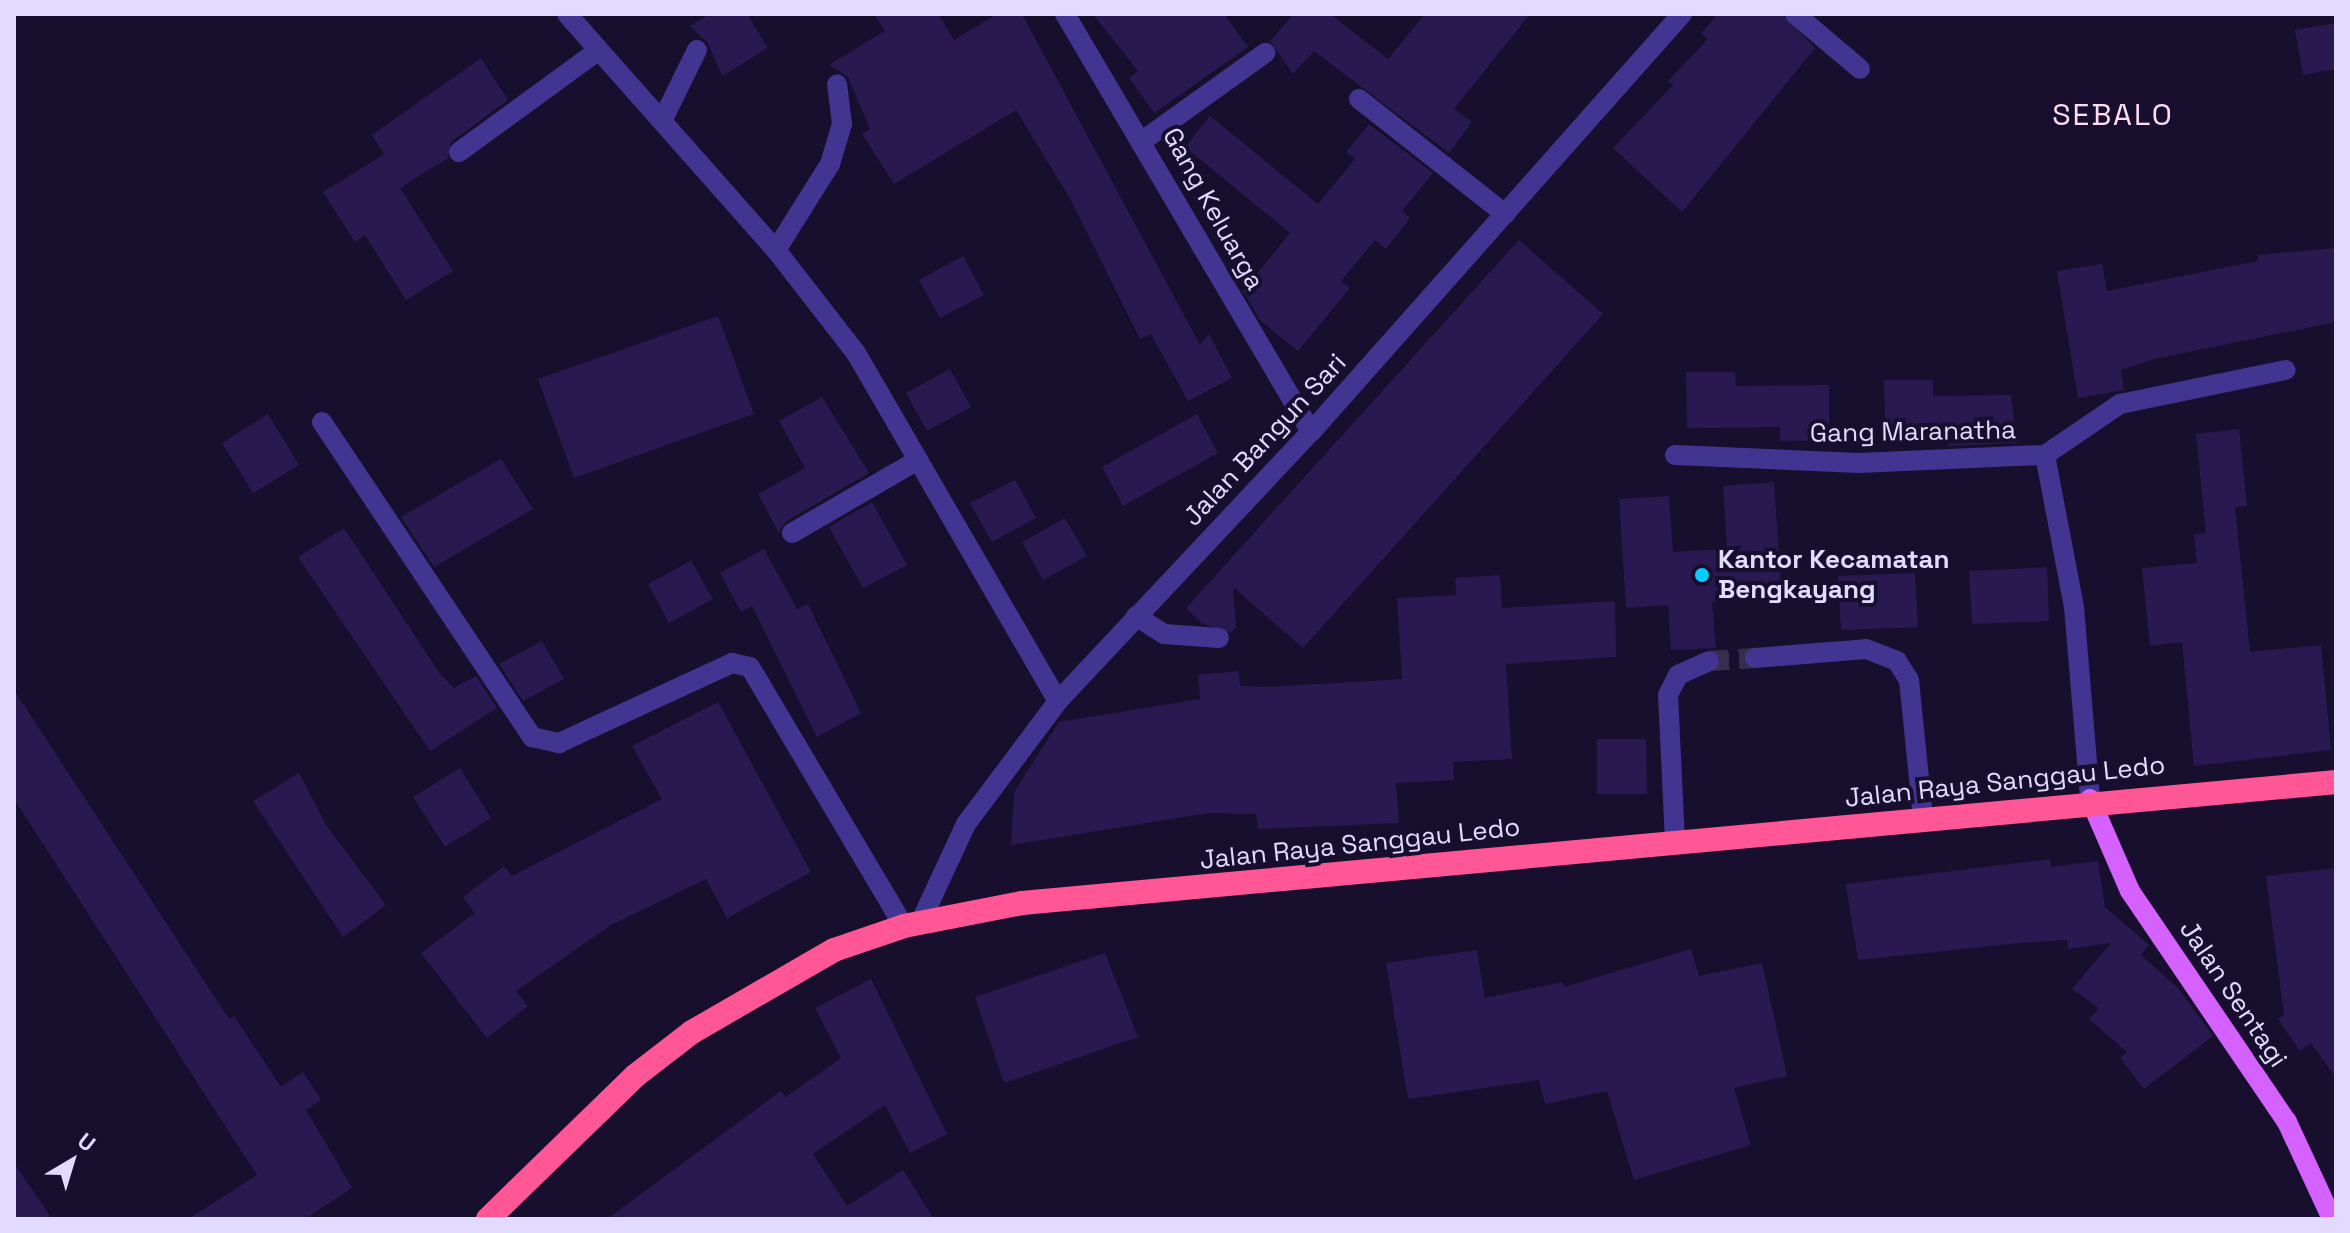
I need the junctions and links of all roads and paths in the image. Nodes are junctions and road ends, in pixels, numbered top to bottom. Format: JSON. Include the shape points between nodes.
{"nodes":[{"id":1,"x":567,"y":14,"type":"edge"},
{"id":2,"x":1065,"y":14,"type":"edge"},
{"id":3,"x":1682,"y":14,"type":"edge"},
{"id":4,"x":1795,"y":14,"type":"edge"},
{"id":5,"x":599,"y":50,"type":"junction"},
{"id":6,"x":697,"y":50,"type":"dead end"},
{"id":7,"x":1265,"y":53,"type":"dead end"},
{"id":8,"x":1860,"y":69,"type":"dead end"},
{"id":9,"x":837,"y":84,"type":"dead end"},
{"id":10,"x":1359,"y":99,"type":"dead end"},
{"id":11,"x":663,"y":119,"type":"junction"},
{"id":12,"x":1145,"y":139,"type":"junction"},
{"id":13,"x":459,"y":152,"type":"dead end"},
{"id":14,"x":1505,"y":214,"type":"junction"},
{"id":15,"x":776,"y":250,"type":"junction"},
{"id":16,"x":2286,"y":370,"type":"dead end"},
{"id":17,"x":322,"y":422,"type":"dead end"},
{"id":18,"x":1311,"y":432,"type":"junction"},
{"id":19,"x":1675,"y":455,"type":"dead end"},
{"id":20,"x":2045,"y":455,"type":"junction"},
{"id":21,"x":918,"y":460,"type":"junction"},
{"id":22,"x":792,"y":533,"type":"dead end"},
{"id":23,"x":1136,"y":616,"type":"junction"},
{"id":24,"x":1219,"y":638,"type":"dead end"},
{"id":25,"x":1755,"y":658,"type":"tunnel mouth"},
{"id":26,"x":1709,"y":661,"type":"tunnel mouth"},
{"id":27,"x":1058,"y":701,"type":"junction"},
{"id":28,"x":2336,"y":782,"type":"edge"},
{"id":29,"x":2090,"y":799,"type":"junction"},
{"id":30,"x":1923,"y":819,"type":"junction"},
{"id":31,"x":1675,"y":842,"type":"junction"},
{"id":32,"x":912,"y":925,"type":"junction"},
{"id":33,"x":488,"y":1219,"type":"edge"},
{"id":34,"x":2332,"y":1219,"type":"edge"}],
"edges":[{"from":1,"to":5,"type":"street"},
{"from":2,"to":12,"type":"street","name":"Gang Keluarga"},
{"from":3,"to":14,"type":"street","name":"Jalan Bangun Sari"},
{"from":4,"to":8,"type":"street"},
{"from":5,"to":11,"type":"street"},
{"from":5,"to":13,"type":"street"},
{"from":6,"to":11,"type":"street"},
{"from":7,"to":12,"type":"street"},
{"from":9,"to":15,"type":"street","via":[[842,124],[830,164]]},
{"from":10,"to":14,"type":"street"},
{"from":11,"to":15,"type":"street"},
{"from":12,"to":18,"type":"street","name":"Gang Keluarga"},
{"from":14,"to":18,"type":"street","name":"Jalan Bangun Sari"},
{"from":15,"to":21,"type":"street","via":[[856,353]]},
{"from":16,"to":20,"type":"street","via":[[2120,404]]},
{"from":17,"to":32,"type":"street","via":[[532,737],[559,743],[732,663],[750,667]]},
{"from":18,"to":23,"type":"street","name":"Jalan Bangun Sari"},
{"from":19,"to":20,"type":"street","name":"Gang Maranatha","via":[[1859,463]]},
{"from":20,"to":29,"type":"street","name":"Gang Maranatha","via":[[2074,607]]},
{"from":21,"to":22,"type":"street"},
{"from":21,"to":27,"type":"street"},
{"from":23,"to":24,"type":"street","via":[[1164,634]]},
{"from":23,"to":27,"type":"street","name":"Jalan Bangun Sari"},
{"from":25,"to":30,"type":"street","via":[[1866,649],[1897,661],[1909,680]]},
{"from":26,"to":31,"type":"street","via":[[1678,675],[1668,695]]},
{"from":27,"to":32,"type":"street","name":"Jalan Bangun Sari","via":[[966,824]]},
{"from":28,"to":29,"type":"highway","name":"Jalan Raya Sanggau Ledo"},
{"from":29,"to":30,"type":"highway","name":"Jalan Raya Sanggau Ledo"},
{"from":29,"to":34,"type":"main road","name":"Jalan Sentagi","via":[[2130,891],[2287,1122]]},
{"from":30,"to":31,"type":"highway","name":"Jalan Raya Sanggau Ledo"},
{"from":31,"to":32,"type":"highway","name":"Jalan Raya Sanggau Ledo","via":[[1022,903]]},
{"from":32,"to":33,"type":"highway","name":"Jalan Raya Sanggau Ledo","via":[[834,950],[692,1032],[635,1076]]}]}
